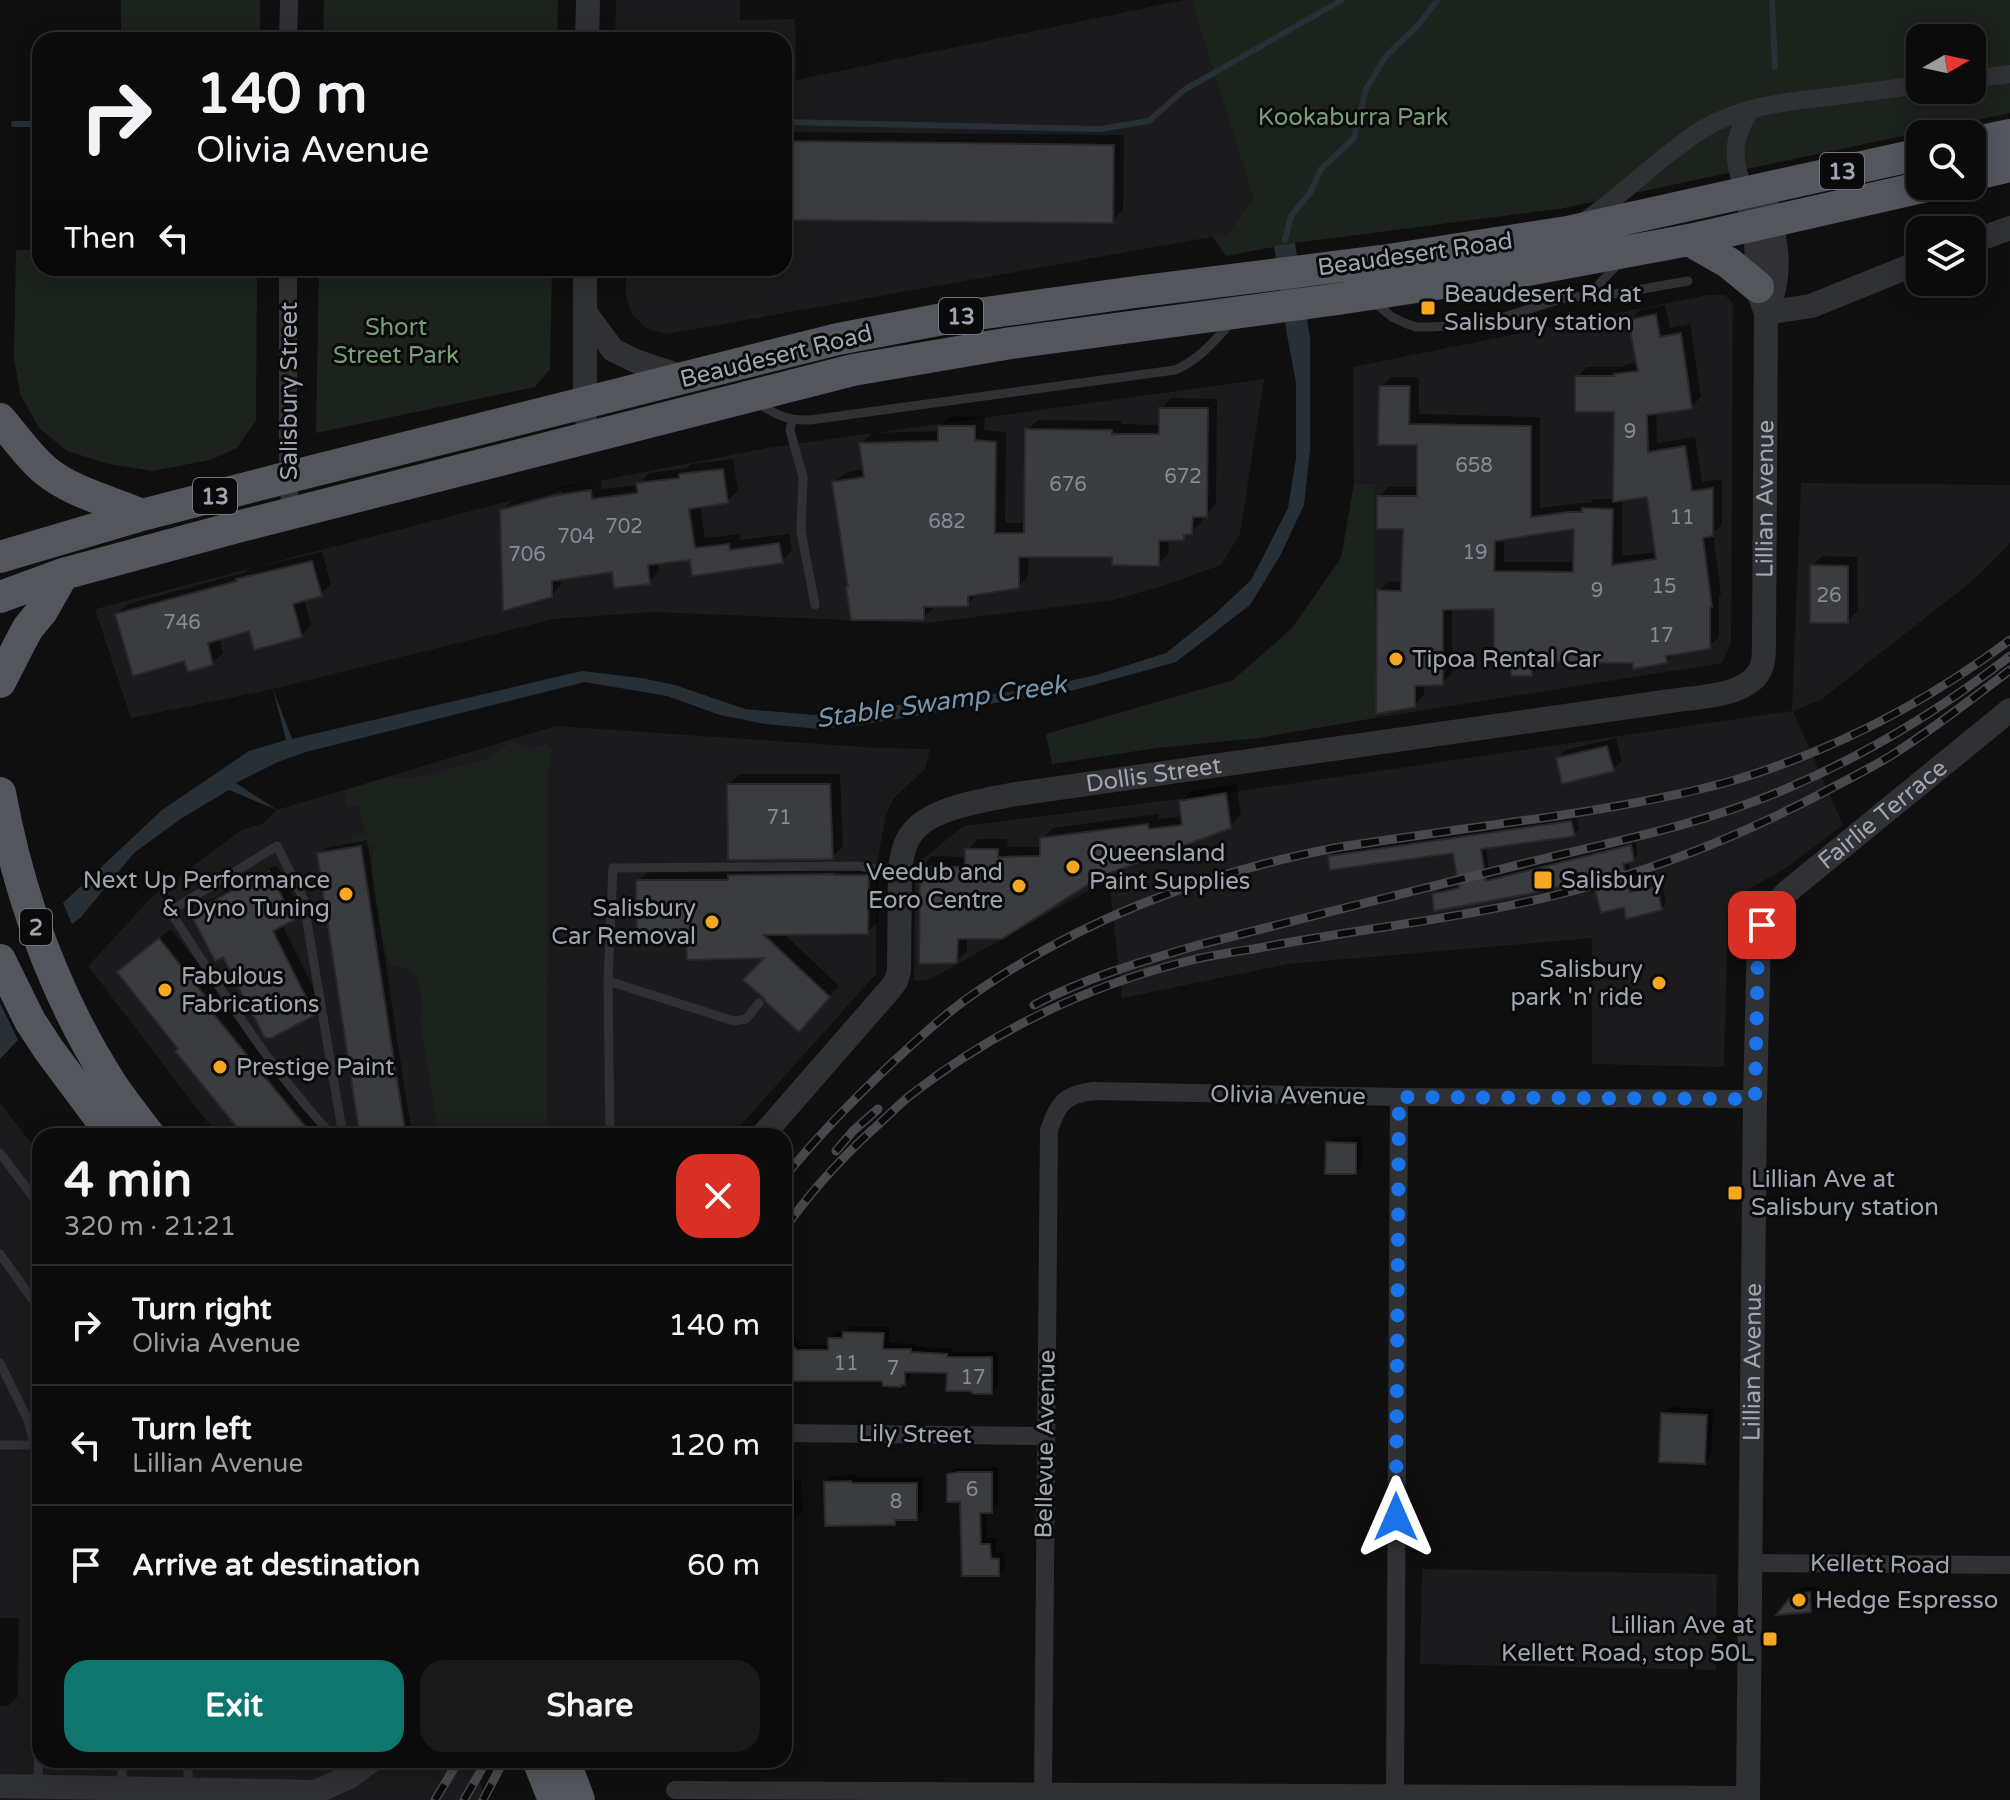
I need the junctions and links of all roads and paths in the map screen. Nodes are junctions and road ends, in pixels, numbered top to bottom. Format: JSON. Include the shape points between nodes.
{"nodes":[{"id":1,"x":289,"y":0,"type":"edge"},
{"id":2,"x":588,"y":0,"type":"edge"},
{"id":3,"x":288,"y":32,"type":"edge"},
{"id":4,"x":587,"y":32,"type":"edge"},
{"id":5,"x":2010,"y":74,"type":"edge"},
{"id":6,"x":1986,"y":77,"type":"edge"},
{"id":7,"x":1906,"y":87,"type":"edge"},
{"id":8,"x":1751,"y":109,"type":"junction"},
{"id":9,"x":2010,"y":135,"type":"edge"},
{"id":10,"x":1986,"y":140,"type":"edge"},
{"id":11,"x":1906,"y":157,"type":"edge"},
{"id":12,"x":2010,"y":166,"type":"edge"},
{"id":13,"x":1986,"y":172,"type":"edge"},
{"id":14,"x":1754,"y":190,"type":"junction"},
{"id":15,"x":1906,"y":191,"type":"edge"},
{"id":16,"x":1762,"y":224,"type":"junction"},
{"id":17,"x":2010,"y":228,"type":"edge"},
{"id":18,"x":1567,"y":232,"type":"junction"},
{"id":19,"x":1986,"y":237,"type":"edge"},
{"id":20,"x":1689,"y":240,"type":"junction"},
{"id":21,"x":1629,"y":252,"type":"junction"},
{"id":22,"x":1906,"y":267,"type":"edge"},
{"id":23,"x":288,"y":276,"type":"edge"},
{"id":24,"x":585,"y":276,"type":"edge"},
{"id":25,"x":1688,"y":281,"type":"dead end"},
{"id":26,"x":1591,"y":295,"type":"junction"},
{"id":27,"x":1351,"y":297,"type":"junction"},
{"id":28,"x":1762,"y":300,"type":"junction"},
{"id":29,"x":1244,"y":311,"type":"junction"},
{"id":30,"x":585,"y":312,"type":"junction"},
{"id":31,"x":686,"y":378,"type":"junction"},
{"id":32,"x":749,"y":396,"type":"junction"},
{"id":33,"x":584,"y":402,"type":"junction"},
{"id":34,"x":0,"y":419,"type":"edge"},
{"id":35,"x":792,"y":421,"type":"junction"},
{"id":36,"x":586,"y":438,"type":"junction"},
{"id":37,"x":289,"y":477,"type":"junction"},
{"id":38,"x":290,"y":514,"type":"junction"},
{"id":39,"x":142,"y":515,"type":"junction"},
{"id":40,"x":0,"y":557,"type":"edge"},
{"id":41,"x":63,"y":574,"type":"junction"},
{"id":42,"x":0,"y":597,"type":"edge"},
{"id":43,"x":815,"y":605,"type":"dead end"},
{"id":44,"x":1753,"y":681,"type":"joint"},
{"id":45,"x":0,"y":682,"type":"edge"},
{"id":46,"x":2010,"y":710,"type":"edge"},
{"id":47,"x":0,"y":793,"type":"edge"},
{"id":48,"x":900,"y":868,"type":"junction"},
{"id":49,"x":1762,"y":925,"type":"joint"},
{"id":50,"x":0,"y":960,"type":"edge"},
{"id":51,"x":608,"y":981,"type":"junction"},
{"id":52,"x":759,"y":1003,"type":"dead end"},
{"id":53,"x":1399,"y":1097,"type":"junction"},
{"id":54,"x":1755,"y":1099,"type":"junction"},
{"id":55,"x":1064,"y":1100,"type":"joint"},
{"id":56,"x":107,"y":1128,"type":"edge"},
{"id":57,"x":144,"y":1128,"type":"edge"},
{"id":58,"x":325,"y":1128,"type":"edge"},
{"id":59,"x":342,"y":1128,"type":"edge"},
{"id":60,"x":610,"y":1128,"type":"edge"},
{"id":61,"x":769,"y":1128,"type":"edge"},
{"id":62,"x":0,"y":1153,"type":"edge"},
{"id":63,"x":32,"y":1195,"type":"edge"},
{"id":64,"x":0,"y":1254,"type":"edge"},
{"id":65,"x":32,"y":1299,"type":"edge"},
{"id":66,"x":0,"y":1363,"type":"edge"},
{"id":67,"x":792,"y":1433,"type":"edge"},
{"id":68,"x":32,"y":1434,"type":"edge"},
{"id":69,"x":1045,"y":1436,"type":"junction"},
{"id":70,"x":0,"y":1445,"type":"edge"},
{"id":71,"x":32,"y":1445,"type":"edge"},
{"id":72,"x":1750,"y":1563,"type":"junction"},
{"id":73,"x":2010,"y":1565,"type":"edge"},
{"id":74,"x":38,"y":1768,"type":"edge"},
{"id":75,"x":122,"y":1768,"type":"edge"},
{"id":76,"x":188,"y":1768,"type":"edge"},
{"id":77,"x":361,"y":1768,"type":"edge"},
{"id":78,"x":541,"y":1768,"type":"edge"},
{"id":79,"x":567,"y":1768,"type":"edge"},
{"id":80,"x":0,"y":1786,"type":"edge"},
{"id":81,"x":38,"y":1787,"type":"junction"},
{"id":82,"x":121,"y":1788,"type":"junction"},
{"id":83,"x":189,"y":1790,"type":"junction"},
{"id":84,"x":675,"y":1790,"type":"dead end"},
{"id":85,"x":1043,"y":1791,"type":"junction"},
{"id":86,"x":1395,"y":1793,"type":"junction"},
{"id":87,"x":73,"y":1794,"type":"edge"},
{"id":88,"x":227,"y":1795,"type":"edge"},
{"id":89,"x":1748,"y":1797,"type":"edge"},
{"id":90,"x":554,"y":1800,"type":"edge"},
{"id":91,"x":579,"y":1800,"type":"edge"}],
"edges":[{"from":1,"to":3,"type":"street"},
{"from":2,"to":4,"type":"street"},
{"from":5,"to":6,"type":"street"},
{"from":7,"to":8,"type":"street","name":"Beaudesert Road"},
{"from":8,"to":14,"type":"street","via":[[1736,138],[1736,163]]},
{"from":8,"to":18,"type":"street","name":"Beaudesert Road","via":[[1705,128]]},
{"from":9,"to":10,"type":"highway"},
{"from":11,"to":14,"type":"highway","name":"Beaudesert Road","number":"13"},
{"from":12,"to":13,"type":"highway"},
{"from":14,"to":16,"type":"street","name":"Lillian Avenue"},
{"from":14,"to":18,"type":"highway","name":"Beaudesert Road","number":"13"},
{"from":15,"to":16,"type":"highway","name":"Beaudesert Road","number":"13"},
{"from":16,"to":20,"type":"highway","name":"Beaudesert Road","number":"13"},
{"from":16,"to":28,"type":"street","name":"Lillian Avenue"},
{"from":17,"to":19,"type":"street"},
{"from":18,"to":31,"type":"highway","name":"Beaudesert Road","number":"13","via":[[943,319],[838,339]]},
{"from":20,"to":21,"type":"highway","name":"Beaudesert Road","number":"13"},
{"from":20,"to":28,"type":"highway","via":[[1729,263]]},
{"from":21,"to":26,"type":"lane"},
{"from":21,"to":27,"type":"highway","name":"Beaudesert Road","number":"13"},
{"from":22,"to":28,"type":"street","via":[[1811,306]]},
{"from":23,"to":37,"type":"street","name":"Salisbury Street"},
{"from":24,"to":30,"type":"street"},
{"from":25,"to":26,"type":"lane","name":"Beaudesert Road"},
{"from":26,"to":27,"type":"lane","name":"Beaudesert Road","via":[[1504,317],[1431,327],[1405,323]]},
{"from":27,"to":29,"type":"highway","name":"Beaudesert Road","number":"13"},
{"from":28,"to":44,"type":"street","name":"Lillian Avenue","via":[[1764,642],[1763,663]]},
{"from":29,"to":32,"type":"highway","name":"Beaudesert Road","number":"13","via":[[935,355]]},
{"from":29,"to":35,"type":"lane","via":[[1202,354],[1175,370]]},
{"from":30,"to":31,"type":"street","via":[[613,350]]},
{"from":30,"to":33,"type":"street"},
{"from":31,"to":33,"type":"highway","name":"Beaudesert Road","number":"13"},
{"from":32,"to":35,"type":"lane","name":"Beaudesert Road"},
{"from":32,"to":36,"type":"highway","name":"Beaudesert Road","number":"13"},
{"from":33,"to":36,"type":"street"},
{"from":33,"to":37,"type":"highway","name":"Beaudesert Road","number":"13"},
{"from":34,"to":39,"type":"highway","via":[[46,471]]},
{"from":35,"to":43,"type":"lane","via":[[803,477],[801,531]]},
{"from":36,"to":38,"type":"highway","name":"Beaudesert Road","number":"13"},
{"from":37,"to":38,"type":"street","name":"Salisbury Street"},
{"from":37,"to":39,"type":"highway","name":"Beaudesert Road","number":"13"},
{"from":38,"to":41,"type":"highway","name":"Beaudesert Road","number":"13"},
{"from":39,"to":40,"type":"highway","name":"Beaudesert Road","number":"13"},
{"from":41,"to":42,"type":"highway","name":"Beaudesert Road","number":"13"},
{"from":41,"to":45,"type":"highway"},
{"from":44,"to":48,"type":"street","name":"Dollis Street","via":[[1729,692],[964,805],[932,817],[912,833]]},
{"from":46,"to":49,"type":"street","name":"Fairlie Terrace","via":[[1787,892]]},
{"from":47,"to":57,"type":"highway","number":"2","via":[[17,868],[57,983],[111,1082]]},
{"from":48,"to":51,"type":"lane","via":[[613,868]]},
{"from":48,"to":61,"type":"street","name":"Dollis Street","via":[[896,981]]},
{"from":49,"to":54,"type":"street","name":"Lillian Avenue"},
{"from":50,"to":56,"type":"highway","number":"2","via":[[30,1021]]},
{"from":51,"to":52,"type":"lane","via":[[734,1021],[746,1019]]},
{"from":51,"to":60,"type":"lane"},
{"from":53,"to":54,"type":"street","name":"Olivia Avenue"},
{"from":53,"to":55,"type":"street","name":"Olivia Avenue","via":[[1094,1091]]},
{"from":53,"to":86,"type":"street"},
{"from":54,"to":72,"type":"street","name":"Lillian Avenue"},
{"from":55,"to":69,"type":"street","name":"Bellevue Avenue","via":[[1049,1130]]},
{"from":58,"to":59,"type":"lane","via":[[301,1102],[170,911],[277,846],[303,898]]},
{"from":62,"to":63,"type":"lane"},
{"from":64,"to":65,"type":"lane"},
{"from":66,"to":68,"type":"lane"},
{"from":67,"to":69,"type":"street","name":"Lily Street"},
{"from":69,"to":85,"type":"street","name":"Bellevue Avenue"},
{"from":70,"to":71,"type":"lane"},
{"from":72,"to":73,"type":"street","name":"Kellett Road"},
{"from":72,"to":89,"type":"street","name":"Lillian Avenue"},
{"from":74,"to":81,"type":"lane"},
{"from":75,"to":82,"type":"lane"},
{"from":76,"to":83,"type":"lane"},
{"from":77,"to":88,"type":"street","via":[[316,1792]]},
{"from":78,"to":90,"type":"highway"},
{"from":79,"to":91,"type":"highway"},
{"from":80,"to":81,"type":"street"},
{"from":81,"to":87,"type":"street"},
{"from":82,"to":83,"type":"street"},
{"from":82,"to":87,"type":"street"},
{"from":83,"to":88,"type":"street"},
{"from":84,"to":85,"type":"street"},
{"from":85,"to":86,"type":"street"},
{"from":86,"to":89,"type":"street"}]}
